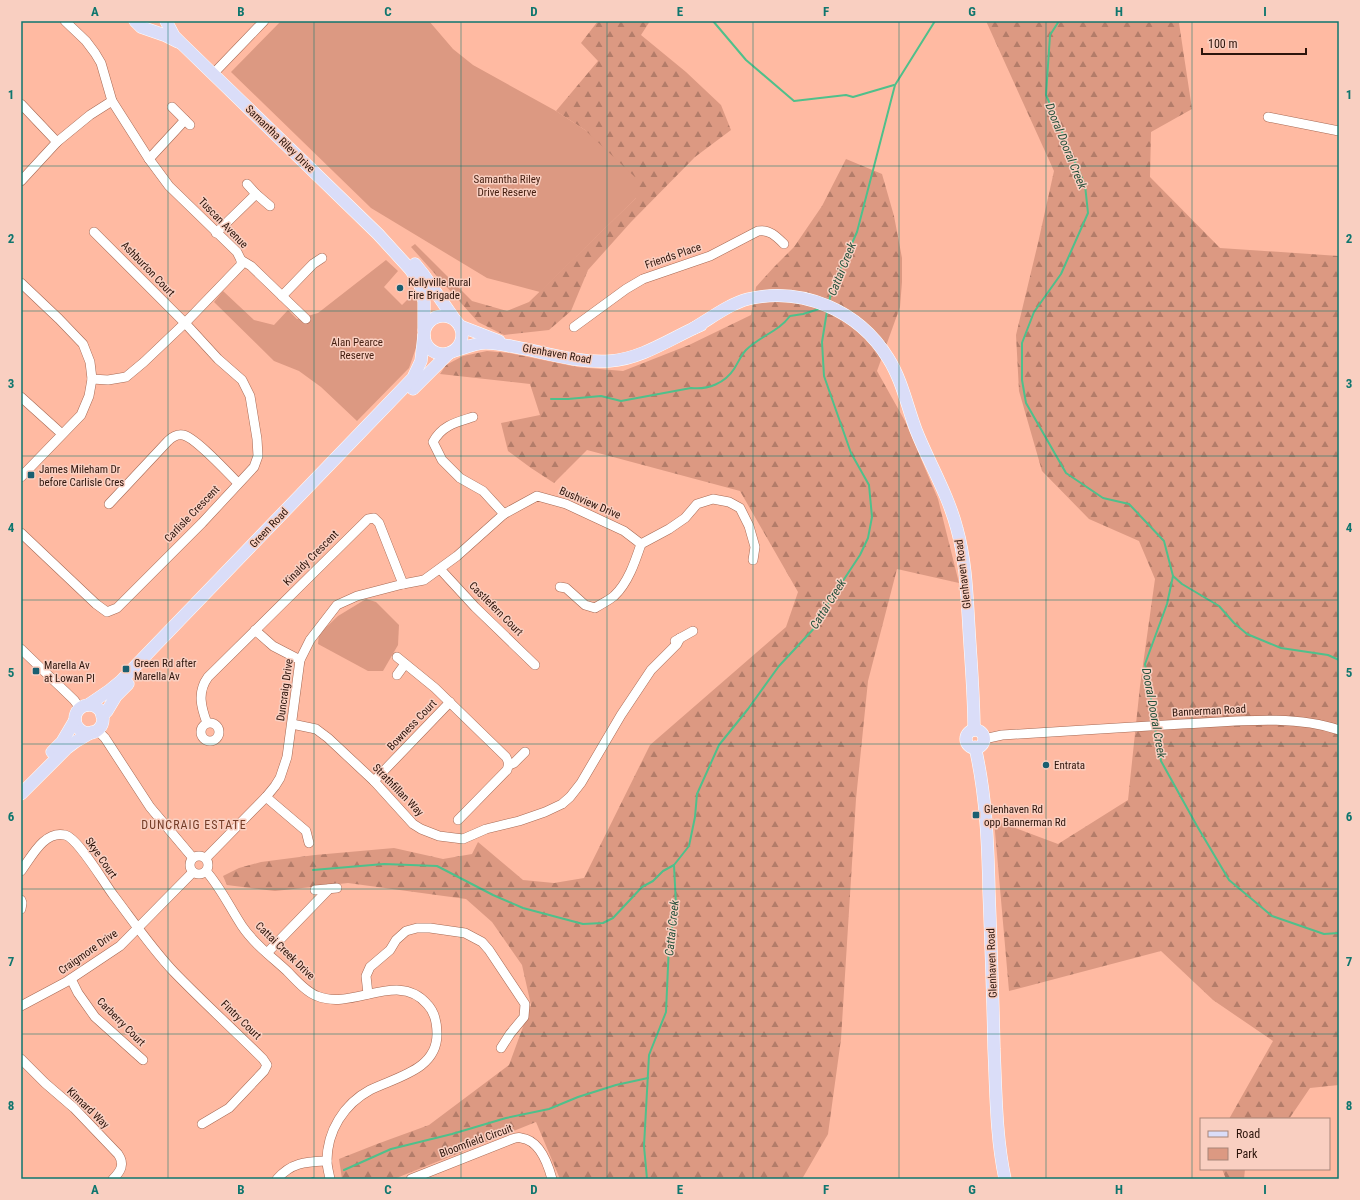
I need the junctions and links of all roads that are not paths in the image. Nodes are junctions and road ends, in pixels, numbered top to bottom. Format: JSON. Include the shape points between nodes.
{"nodes":[{"id":1,"x":65,"y":21,"type":"edge"},
{"id":2,"x":135,"y":21,"type":"edge"},
{"id":3,"x":162,"y":21,"type":"edge"},
{"id":4,"x":166,"y":21,"type":"edge"},
{"id":5,"x":264,"y":21,"type":"edge"},
{"id":6,"x":146,"y":29,"type":"junction"},
{"id":7,"x":181,"y":43,"type":"junction"},
{"id":8,"x":213,"y":74,"type":"junction"},
{"id":9,"x":112,"y":101,"type":"junction"},
{"id":10,"x":21,"y":104,"type":"edge"},
{"id":11,"x":172,"y":107,"type":"dead end"},
{"id":12,"x":1268,"y":118,"type":"dead end"},
{"id":13,"x":1339,"y":131,"type":"edge"},
{"id":14,"x":57,"y":142,"type":"junction"},
{"id":15,"x":149,"y":159,"type":"junction"},
{"id":16,"x":21,"y":181,"type":"edge"},
{"id":17,"x":247,"y":184,"type":"dead end"},
{"id":18,"x":256,"y":194,"type":"junction"},
{"id":19,"x":270,"y":206,"type":"dead end"},
{"id":20,"x":94,"y":232,"type":"dead end"},
{"id":21,"x":216,"y":233,"type":"junction"},
{"id":22,"x":378,"y":234,"type":"junction"},
{"id":23,"x":784,"y":244,"type":"dead end"},
{"id":24,"x":322,"y":258,"type":"dead end"},
{"id":25,"x":241,"y":260,"type":"junction"},
{"id":26,"x":21,"y":283,"type":"edge"},
{"id":27,"x":282,"y":296,"type":"junction"},
{"id":28,"x":306,"y":319,"type":"dead end"},
{"id":29,"x":185,"y":323,"type":"junction"},
{"id":30,"x":457,"y":323,"type":"junction"},
{"id":31,"x":574,"y":327,"type":"dead end"},
{"id":32,"x":424,"y":332,"type":"junction"},
{"id":33,"x":509,"y":346,"type":"junction"},
{"id":34,"x":452,"y":352,"type":"junction"},
{"id":35,"x":92,"y":379,"type":"junction"},
{"id":36,"x":21,"y":397,"type":"edge"},
{"id":37,"x":473,"y":416,"type":"dead end"},
{"id":38,"x":62,"y":434,"type":"junction"},
{"id":39,"x":21,"y":477,"type":"edge"},
{"id":40,"x":238,"y":483,"type":"junction"},
{"id":41,"x":110,"y":504,"type":"dead end"},
{"id":42,"x":504,"y":514,"type":"junction"},
{"id":43,"x":21,"y":533,"type":"edge"},
{"id":44,"x":642,"y":544,"type":"junction"},
{"id":45,"x":753,"y":560,"type":"dead end"},
{"id":46,"x":440,"y":569,"type":"junction"},
{"id":47,"x":403,"y":584,"type":"junction"},
{"id":48,"x":560,"y":587,"type":"dead end"},
{"id":49,"x":255,"y":630,"type":"junction"},
{"id":50,"x":693,"y":631,"type":"dead end"},
{"id":51,"x":21,"y":649,"type":"edge"},
{"id":52,"x":396,"y":657,"type":"dead end"},
{"id":53,"x":300,"y":660,"type":"junction"},
{"id":54,"x":405,"y":664,"type":"junction"},
{"id":55,"x":535,"y":665,"type":"dead end"},
{"id":56,"x":397,"y":675,"type":"dead end"},
{"id":57,"x":450,"y":702,"type":"junction"},
{"id":58,"x":84,"y":707,"type":"junction"},
{"id":59,"x":102,"y":716,"type":"junction"},
{"id":60,"x":75,"y":720,"type":"junction"},
{"id":61,"x":207,"y":723,"type":"dead end"},
{"id":62,"x":292,"y":724,"type":"junction"},
{"id":63,"x":1339,"y":730,"type":"edge"},
{"id":64,"x":94,"y":731,"type":"junction"},
{"id":65,"x":980,"y":743,"type":"junction"},
{"id":66,"x":525,"y":752,"type":"dead end"},
{"id":67,"x":509,"y":765,"type":"junction"},
{"id":68,"x":374,"y":781,"type":"junction"},
{"id":69,"x":21,"y":784,"type":"edge"},
{"id":70,"x":21,"y":794,"type":"edge"},
{"id":71,"x":266,"y":797,"type":"junction"},
{"id":72,"x":458,"y":820,"type":"dead end"},
{"id":73,"x":309,"y":843,"type":"dead end"},
{"id":74,"x":193,"y":858,"type":"junction"},
{"id":75,"x":206,"y":858,"type":"junction"},
{"id":76,"x":21,"y":871,"type":"edge"},
{"id":77,"x":206,"y":871,"type":"junction"},
{"id":78,"x":193,"y":872,"type":"junction"},
{"id":79,"x":315,"y":890,"type":"dead end"},
{"id":80,"x":21,"y":900,"type":"edge"},
{"id":81,"x":21,"y":909,"type":"edge"},
{"id":82,"x":138,"y":928,"type":"junction"},
{"id":83,"x":268,"y":953,"type":"junction"},
{"id":84,"x":71,"y":979,"type":"junction"},
{"id":85,"x":368,"y":994,"type":"junction"},
{"id":86,"x":21,"y":1006,"type":"edge"},
{"id":87,"x":502,"y":1048,"type":"dead end"},
{"id":88,"x":21,"y":1059,"type":"edge"},
{"id":89,"x":143,"y":1060,"type":"dead end"},
{"id":90,"x":202,"y":1124,"type":"dead end"},
{"id":91,"x":327,"y":1161,"type":"junction"},
{"id":92,"x":113,"y":1179,"type":"edge"},
{"id":93,"x":278,"y":1179,"type":"edge"},
{"id":94,"x":330,"y":1179,"type":"edge"},
{"id":95,"x":411,"y":1179,"type":"edge"},
{"id":96,"x":552,"y":1179,"type":"edge"},
{"id":97,"x":1005,"y":1179,"type":"edge"}],
"edges":[{"from":1,"to":9,"type":"street","name":"Tuscan Avenue","via":[[86,41],[101,63]]},
{"from":2,"to":6,"type":"main road","name":"Samantha Riley Drive"},
{"from":3,"to":6,"type":"main road","via":[[156,27]]},
{"from":4,"to":7,"type":"main road","name":"Samantha Riley Drive"},
{"from":5,"to":8,"type":"street"},
{"from":6,"to":7,"type":"main road","name":"Samantha Riley Drive"},
{"from":7,"to":8,"type":"main road","name":"Samantha Riley Drive"},
{"from":8,"to":22,"type":"main road","name":"Samantha Riley Drive"},
{"from":9,"to":14,"type":"street"},
{"from":9,"to":15,"type":"street","name":"Tuscan Avenue"},
{"from":10,"to":14,"type":"street"},
{"from":11,"to":15,"type":"street","via":[[188,122]]},
{"from":12,"to":13,"type":"street"},
{"from":14,"to":16,"type":"street"},
{"from":15,"to":21,"type":"street","name":"Tuscan Avenue","via":[[169,186]]},
{"from":17,"to":18,"type":"street"},
{"from":18,"to":19,"type":"street"},
{"from":18,"to":21,"type":"street"},
{"from":20,"to":29,"type":"street","name":"Ashburton Court"},
{"from":21,"to":25,"type":"street","name":"Tuscan Avenue","via":[[237,252]]},
{"from":22,"to":30,"type":"main road","name":"Samantha Riley Drive","via":[[417,266]]},
{"from":22,"to":32,"type":"main road","name":"Samantha Riley Drive","via":[[417,279],[424,302]]},
{"from":23,"to":31,"type":"street","name":"Friends Place","via":[[770,232],[758,231],[710,256],[643,279]]},
{"from":24,"to":27,"type":"street"},
{"from":25,"to":27,"type":"street","via":[[251,266]]},
{"from":25,"to":29,"type":"street","name":"Tuscan Avenue","via":[[241,265]]},
{"from":26,"to":35,"type":"street","via":[[79,339],[88,356]]},
{"from":27,"to":28,"type":"street"},
{"from":29,"to":35,"type":"street","name":"Tuscan Avenue","via":[[126,377]]},
{"from":29,"to":40,"type":"street","name":"Carlisle Crescent","via":[[242,380],[250,396],[258,456],[254,467]]},
{"from":30,"to":32,"type":"main road","via":[[446,316],[437,317],[430,321]]},
{"from":30,"to":33,"type":"main road","name":"Glenhaven Road"},
{"from":30,"to":34,"type":"main road","via":[[462,340]]},
{"from":32,"to":34,"type":"main road","via":[[424,341],[431,350],[443,354]]},
{"from":32,"to":58,"type":"main road","name":"Green Road","via":[[421,361],[414,378],[121,681]]},
{"from":33,"to":34,"type":"main road","name":"Glenhaven Road","via":[[486,343]]},
{"from":33,"to":65,"type":"main road","name":"Glenhaven Road","via":[[579,360],[616,360],[644,352],[694,328],[733,304],[767,296],[791,300],[812,299],[841,316],[869,343],[907,403],[957,528],[968,600],[974,707],[974,730],[966,738],[970,745]]},
{"from":34,"to":59,"type":"main road","name":"Green Road","via":[[424,377],[116,696]]},
{"from":35,"to":38,"type":"street","via":[[84,410]]},
{"from":36,"to":38,"type":"street"},
{"from":37,"to":42,"type":"street","via":[[449,425],[433,442],[442,460],[460,478],[483,491]]},
{"from":38,"to":39,"type":"street"},
{"from":40,"to":41,"type":"street","via":[[196,443],[182,435],[173,436]]},
{"from":40,"to":43,"type":"street","name":"Carlisle Crescent","via":[[117,608],[107,612]]},
{"from":42,"to":44,"type":"street","name":"Bushview Drive","via":[[537,496],[566,504],[624,531]]},
{"from":42,"to":46,"type":"street","name":"Duncraig Drive"},
{"from":44,"to":45,"type":"street","via":[[685,518],[697,504],[713,499],[729,502],[740,508],[755,547]]},
{"from":44,"to":48,"type":"street","via":[[620,589],[595,608],[585,604],[566,588]]},
{"from":46,"to":47,"type":"street","name":"Duncraig Drive","via":[[424,580]]},
{"from":46,"to":55,"type":"street","name":"Castlefern Court"},
{"from":47,"to":49,"type":"street","name":"Kinaldy Crescent","via":[[379,523],[374,518],[368,519]]},
{"from":47,"to":53,"type":"street","name":"Duncraig Drive","via":[[357,596],[337,605],[310,640]]},
{"from":49,"to":53,"type":"street","via":[[273,646]]},
{"from":49,"to":61,"type":"street","via":[[205,682],[201,700]]},
{"from":50,"to":68,"type":"street","name":"Strathfillan Way","via":[[680,638],[651,670],[581,784],[562,804],[545,812],[486,829],[462,839],[439,836],[413,824]]},
{"from":51,"to":58,"type":"street"},
{"from":52,"to":54,"type":"street","name":"Bowness Court"},
{"from":53,"to":62,"type":"street","name":"Duncraig Drive"},
{"from":54,"to":56,"type":"street"},
{"from":54,"to":57,"type":"street","name":"Bowness Court"},
{"from":57,"to":67,"type":"street","name":"Bowness Court","via":[[506,757]]},
{"from":57,"to":68,"type":"street","name":"Bowness Court"},
{"from":58,"to":59,"type":"main road","via":[[98,708]]},
{"from":58,"to":60,"type":"main road","via":[[76,714]]},
{"from":59,"to":64,"type":"main road","via":[[102,723]]},
{"from":60,"to":64,"type":"main road","via":[[78,728],[86,732]]},
{"from":60,"to":69,"type":"main road","via":[[62,742]]},
{"from":62,"to":68,"type":"street","name":"Strathfillan Way","via":[[322,733]]},
{"from":62,"to":71,"type":"street","name":"Duncraig Drive","via":[[284,768]]},
{"from":63,"to":65,"type":"street","name":"Bannerman Road","via":[[1295,722],[1242,721],[1002,735]]},
{"from":64,"to":70,"type":"main road","via":[[67,748]]},
{"from":64,"to":74,"type":"street","via":[[105,738],[150,807]]},
{"from":65,"to":97,"type":"main road","name":"Glenhaven Road","via":[[988,865],[996,1104]]},
{"from":66,"to":67,"type":"street"},
{"from":67,"to":72,"type":"street"},
{"from":71,"to":73,"type":"street","via":[[306,831]]},
{"from":71,"to":75,"type":"street","name":"Duncraig Drive"},
{"from":74,"to":75,"type":"street","via":[[200,855]]},
{"from":74,"to":78,"type":"street","via":[[190,867]]},
{"from":75,"to":77,"type":"street","via":[[209,866]]},
{"from":76,"to":82,"type":"street","name":"Skye Court","via":[[43,841],[50,836],[65,835],[78,845]]},
{"from":77,"to":78,"type":"street","via":[[201,874]]},
{"from":77,"to":83,"type":"street","name":"Cattai Creek Drive","via":[[217,883],[243,927]]},
{"from":78,"to":82,"type":"street","name":"Craigmore Drive"},
{"from":79,"to":83,"type":"street","via":[[333,888]]},
{"from":80,"to":81,"type":"street"},
{"from":82,"to":84,"type":"street","name":"Craigmore Drive","via":[[120,946]]},
{"from":82,"to":90,"type":"street","name":"Fintry Court","via":[[173,971],[263,1059],[266,1065],[264,1071],[229,1108]]},
{"from":83,"to":85,"type":"street","name":"Cattai Creek Drive","via":[[317,996],[331,999]]},
{"from":84,"to":86,"type":"street","name":"Craigmore Drive"},
{"from":84,"to":89,"type":"street","name":"Carberry Court","via":[[95,1017]]},
{"from":85,"to":87,"type":"street","via":[[366,976],[370,967],[390,950],[406,931],[430,928],[465,934],[482,942],[489,950],[524,1004],[524,1017]]},
{"from":85,"to":91,"type":"street","name":"Cattai Creek Drive","via":[[402,990],[423,999],[431,1008],[436,1020],[436,1048],[421,1067],[370,1090],[346,1109],[336,1122],[329,1142]]},
{"from":88,"to":92,"type":"street","name":"Kinnard Way","via":[[74,1108],[118,1154],[122,1163]]},
{"from":91,"to":93,"type":"street","via":[[294,1165]]},
{"from":91,"to":94,"type":"street","name":"Cattai Creek Drive"},
{"from":95,"to":96,"type":"street","name":"Bloomfield Circuit","via":[[512,1139],[521,1138],[537,1148],[546,1161]]}]}
